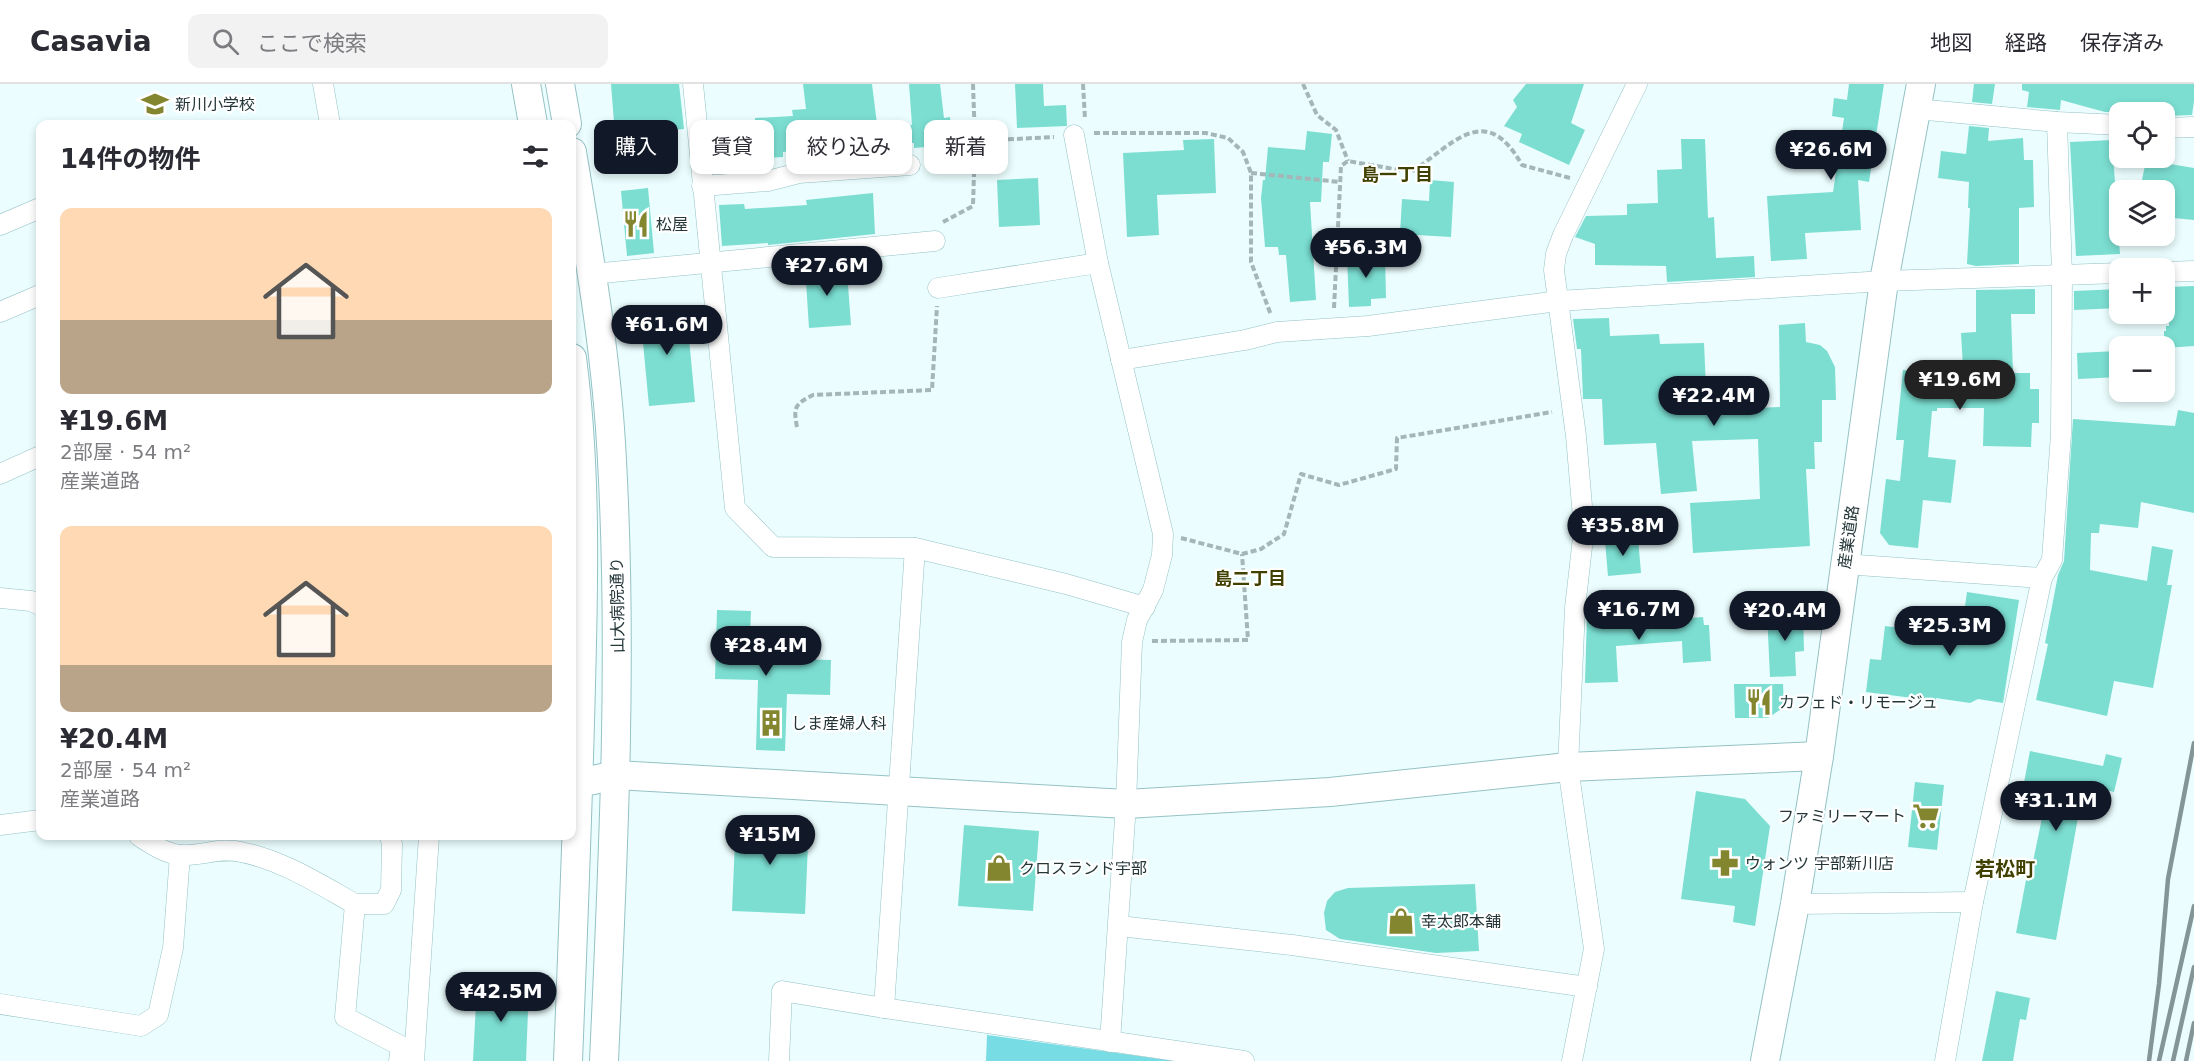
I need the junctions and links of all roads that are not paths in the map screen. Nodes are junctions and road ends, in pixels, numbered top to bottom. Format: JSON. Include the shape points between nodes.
{"nodes":[{"id":1,"x":323,"y":84,"type":"edge"},
{"id":2,"x":526,"y":84,"type":"edge"},
{"id":3,"x":560,"y":84,"type":"edge"},
{"id":4,"x":693,"y":84,"type":"edge"},
{"id":5,"x":1637,"y":84,"type":"edge"},
{"id":6,"x":1918,"y":97,"type":"edge"},
{"id":7,"x":329,"y":120,"type":"edge"},
{"id":8,"x":532,"y":120,"type":"edge"},
{"id":9,"x":566,"y":120,"type":"edge"},
{"id":10,"x":2057,"y":122,"type":"junction"},
{"id":11,"x":2109,"y":124,"type":"edge"},
{"id":12,"x":2194,"y":127,"type":"edge"},
{"id":13,"x":2175,"y":128,"type":"edge"},
{"id":14,"x":1080,"y":134,"type":"road end"},
{"id":15,"x":795,"y":174,"type":"edge"},
{"id":16,"x":576,"y":176,"type":"edge"},
{"id":17,"x":702,"y":186,"type":"junction"},
{"id":18,"x":36,"y":210,"type":"edge"},
{"id":19,"x":0,"y":225,"type":"edge"},
{"id":20,"x":935,"y":241,"type":"road end"},
{"id":21,"x":1098,"y":262,"type":"junction"},
{"id":22,"x":710,"y":263,"type":"junction"},
{"id":23,"x":2194,"y":271,"type":"edge"},
{"id":24,"x":2175,"y":272,"type":"edge"},
{"id":25,"x":2109,"y":273,"type":"edge"},
{"id":26,"x":592,"y":274,"type":"junction"},
{"id":27,"x":2062,"y":275,"type":"junction"},
{"id":28,"x":1884,"y":281,"type":"junction"},
{"id":29,"x":938,"y":288,"type":"road end"},
{"id":30,"x":36,"y":297,"type":"edge"},
{"id":31,"x":1557,"y":301,"type":"junction"},
{"id":32,"x":0,"y":312,"type":"edge"},
{"id":33,"x":1121,"y":360,"type":"junction"},
{"id":34,"x":576,"y":412,"type":"edge"},
{"id":35,"x":36,"y":458,"type":"edge"},
{"id":36,"x":0,"y":474,"type":"edge"},
{"id":37,"x":915,"y":548,"type":"junction"},
{"id":38,"x":1844,"y":564,"type":"junction"},
{"id":39,"x":2042,"y":578,"type":"junction"},
{"id":40,"x":0,"y":598,"type":"edge"},
{"id":41,"x":36,"y":603,"type":"edge"},
{"id":42,"x":1145,"y":607,"type":"junction"},
{"id":43,"x":1819,"y":756,"type":"junction"},
{"id":44,"x":576,"y":758,"type":"edge"},
{"id":45,"x":1568,"y":767,"type":"junction"},
{"id":46,"x":616,"y":775,"type":"junction"},
{"id":47,"x":576,"y":783,"type":"edge"},
{"id":48,"x":898,"y":790,"type":"junction"},
{"id":49,"x":1126,"y":804,"type":"junction"},
{"id":50,"x":36,"y":820,"type":"edge"},
{"id":51,"x":0,"y":825,"type":"edge"},
{"id":52,"x":146,"y":840,"type":"edge"},
{"id":53,"x":391,"y":840,"type":"edge"},
{"id":54,"x":429,"y":840,"type":"edge"},
{"id":55,"x":574,"y":840,"type":"edge"},
{"id":56,"x":180,"y":855,"type":"junction"},
{"id":57,"x":1973,"y":902,"type":"junction"},
{"id":58,"x":355,"y":904,"type":"junction"},
{"id":59,"x":1796,"y":904,"type":"junction"},
{"id":60,"x":1119,"y":926,"type":"junction"},
{"id":61,"x":1587,"y":987,"type":"junction"},
{"id":62,"x":0,"y":1004,"type":"edge"},
{"id":63,"x":884,"y":1008,"type":"junction"},
{"id":64,"x":1110,"y":1042,"type":"junction"},
{"id":65,"x":399,"y":1061,"type":"edge"},
{"id":66,"x":414,"y":1061,"type":"edge"},
{"id":67,"x":568,"y":1061,"type":"edge"},
{"id":68,"x":604,"y":1061,"type":"edge"},
{"id":69,"x":779,"y":1061,"type":"edge"},
{"id":70,"x":1244,"y":1061,"type":"edge"},
{"id":71,"x":1572,"y":1061,"type":"edge"},
{"id":72,"x":1765,"y":1061,"type":"edge"},
{"id":73,"x":1945,"y":1061,"type":"edge"}],
"edges":[{"from":1,"to":7,"type":"street"},
{"from":2,"to":8,"type":"street"},
{"from":3,"to":9,"type":"street"},
{"from":4,"to":17,"type":"street"},
{"from":5,"to":31,"type":"street","via":[[1563,235],[1554,270]]},
{"from":6,"to":10,"type":"street"},
{"from":6,"to":28,"type":"street","name":"産業道路"},
{"from":10,"to":11,"type":"street"},
{"from":10,"to":27,"type":"street"},
{"from":12,"to":13,"type":"street"},
{"from":14,"to":21,"type":"street"},
{"from":15,"to":17,"type":"street","via":[[768,181]]},
{"from":16,"to":26,"type":"street","name":"山大病院通り"},
{"from":17,"to":22,"type":"street"},
{"from":18,"to":19,"type":"street"},
{"from":20,"to":22,"type":"street"},
{"from":21,"to":29,"type":"street"},
{"from":21,"to":33,"type":"street"},
{"from":22,"to":26,"type":"street"},
{"from":22,"to":37,"type":"street","via":[[735,508],[773,547]]},
{"from":23,"to":24,"type":"street"},
{"from":25,"to":27,"type":"street"},
{"from":26,"to":46,"type":"street","name":"山大病院通り","via":[[612,459],[618,688]]},
{"from":27,"to":28,"type":"street"},
{"from":27,"to":39,"type":"street","via":[[2060,457],[2052,560]]},
{"from":28,"to":31,"type":"street"},
{"from":28,"to":38,"type":"street","name":"産業道路"},
{"from":30,"to":32,"type":"street"},
{"from":31,"to":33,"type":"street","via":[[1333,329],[1277,332]]},
{"from":31,"to":45,"type":"street","via":[[1584,529],[1575,608]]},
{"from":33,"to":42,"type":"street","via":[[1163,534],[1160,564]]},
{"from":34,"to":44,"type":"street","name":"山大病院通り","via":[[583,579]]},
{"from":35,"to":36,"type":"street"},
{"from":37,"to":42,"type":"street"},
{"from":37,"to":48,"type":"street"},
{"from":38,"to":39,"type":"street"},
{"from":38,"to":43,"type":"street","name":"産業道路"},
{"from":39,"to":57,"type":"street"},
{"from":40,"to":41,"type":"street"},
{"from":42,"to":49,"type":"street","via":[[1132,642]]},
{"from":43,"to":45,"type":"street"},
{"from":43,"to":59,"type":"street","name":"産業道路"},
{"from":45,"to":49,"type":"street","via":[[1330,792]]},
{"from":45,"to":61,"type":"street","via":[[1594,949]]},
{"from":46,"to":47,"type":"street"},
{"from":46,"to":48,"type":"street"},
{"from":46,"to":68,"type":"street","name":"山大病院通り"},
{"from":48,"to":49,"type":"street"},
{"from":48,"to":63,"type":"street"},
{"from":49,"to":60,"type":"street"},
{"from":50,"to":51,"type":"street"},
{"from":52,"to":56,"type":"street"},
{"from":53,"to":58,"type":"street","via":[[391,890],[384,904]]},
{"from":54,"to":66,"type":"street"},
{"from":55,"to":67,"type":"street","name":"山大病院通り"},
{"from":56,"to":58,"type":"street","via":[[240,851],[280,863]]},
{"from":56,"to":62,"type":"street","via":[[173,948],[158,1015],[141,1026]]},
{"from":57,"to":59,"type":"street"},
{"from":57,"to":73,"type":"street"},
{"from":58,"to":65,"type":"street","via":[[345,1017],[401,1046]]},
{"from":59,"to":72,"type":"street","name":"産業道路"},
{"from":60,"to":61,"type":"street","via":[[1292,945]]},
{"from":60,"to":64,"type":"street"},
{"from":61,"to":71,"type":"street"},
{"from":63,"to":64,"type":"street"},
{"from":63,"to":69,"type":"street","via":[[782,991]]},
{"from":64,"to":70,"type":"street"}]}
